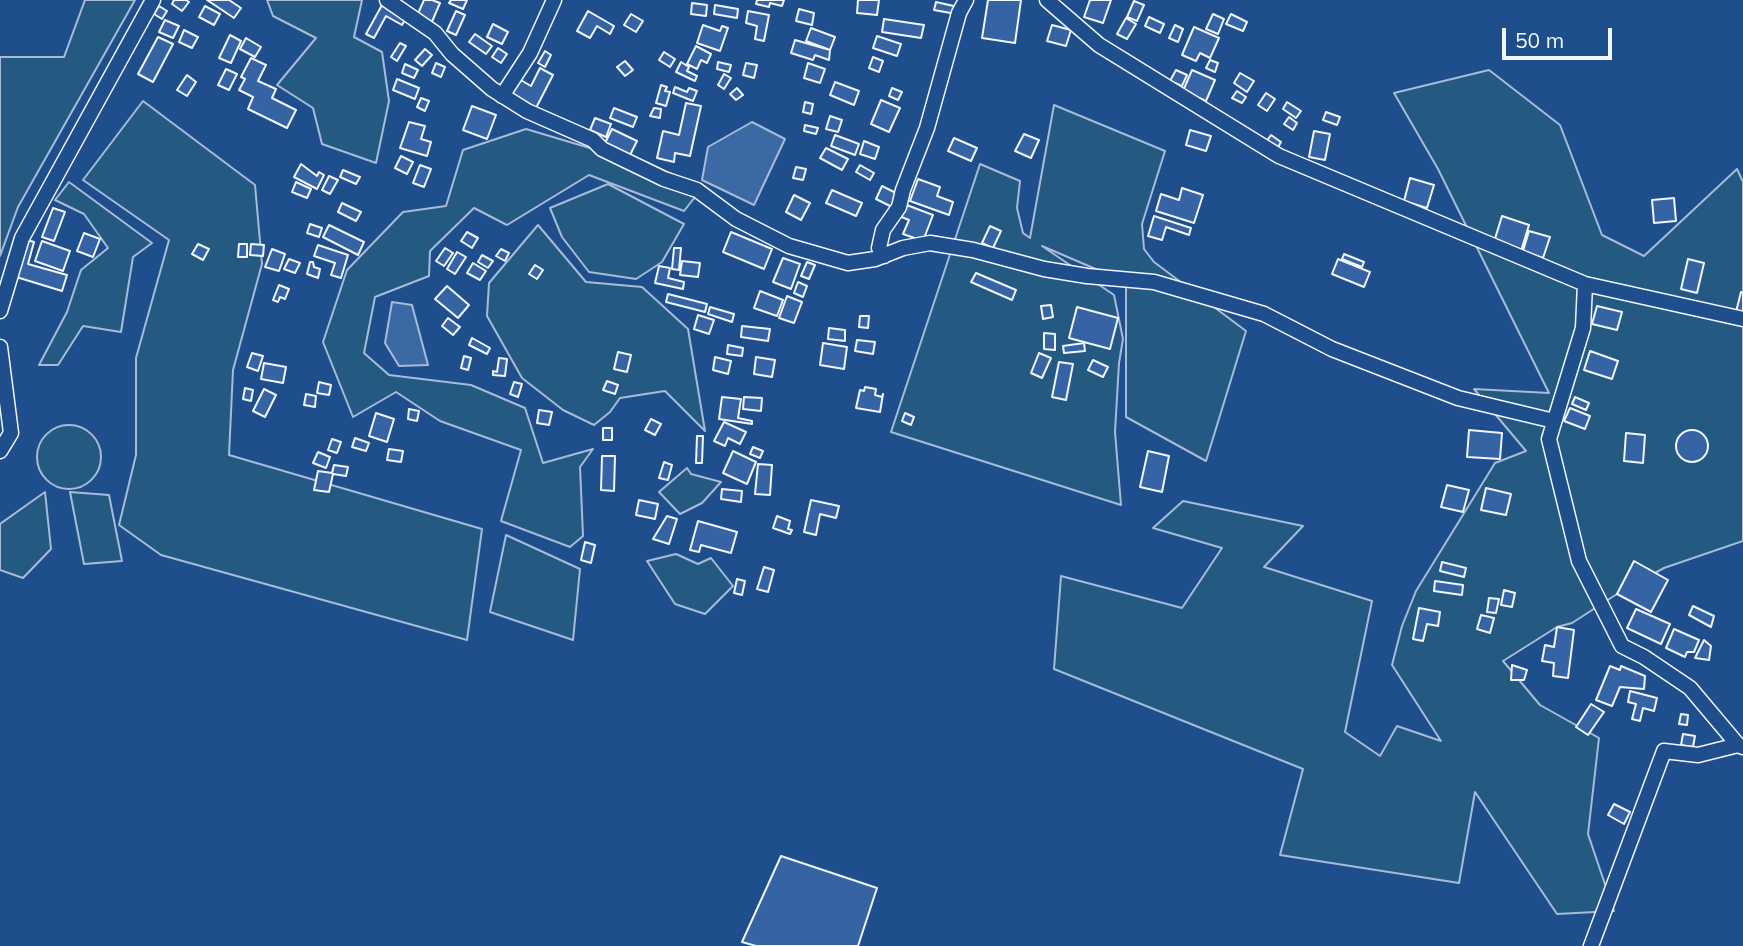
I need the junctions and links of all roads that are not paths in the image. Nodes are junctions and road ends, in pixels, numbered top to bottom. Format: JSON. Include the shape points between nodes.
{"nodes":[{"id":1,"x":153,"y":0,"type":"edge"},
{"id":2,"x":387,"y":0,"type":"edge"},
{"id":3,"x":554,"y":0,"type":"edge"},
{"id":4,"x":966,"y":0,"type":"edge"},
{"id":5,"x":1047,"y":0,"type":"edge"},
{"id":6,"x":502,"y":96,"type":"junction"},
{"id":7,"x":884,"y":256,"type":"junction"},
{"id":8,"x":1585,"y":284,"type":"junction"},
{"id":9,"x":0,"y":311,"type":"edge"},
{"id":10,"x":1743,"y":319,"type":"edge"},
{"id":11,"x":0,"y":346,"type":"edge"},
{"id":12,"x":1554,"y":421,"type":"junction"},
{"id":13,"x":0,"y":450,"type":"edge"},
{"id":14,"x":1740,"y":746,"type":"edge"},
{"id":15,"x":1591,"y":946,"type":"edge"}],
"edges":[{"from":1,"to":9,"type":"street","via":[[22,239]]},
{"from":2,"to":6,"type":"street","via":[[435,33],[452,54]]},
{"from":3,"to":6,"type":"street","via":[[530,53]]},
{"from":4,"to":7,"type":"street","via":[[899,207],[883,230],[879,248]]},
{"from":5,"to":8,"type":"street","via":[[1099,45],[1279,156]]},
{"from":6,"to":7,"type":"street","via":[[664,179],[698,190],[736,219],[789,246],[848,263]]},
{"from":7,"to":12,"type":"street","via":[[930,243],[1044,269],[1154,282],[1264,314],[1332,349],[1458,398]]},
{"from":8,"to":10,"type":"street"},
{"from":8,"to":12,"type":"street","via":[[1583,328]]},
{"from":11,"to":13,"type":"street","via":[[11,433]]},
{"from":12,"to":14,"type":"street","via":[[1549,439],[1579,561],[1622,646],[1690,688]]},
{"from":14,"to":15,"type":"street","via":[[1698,755],[1664,751]]}]}
